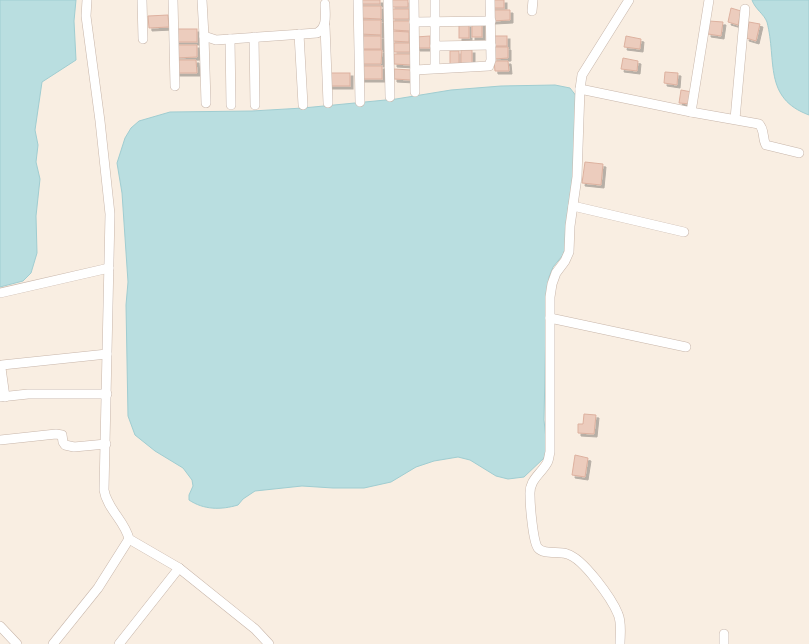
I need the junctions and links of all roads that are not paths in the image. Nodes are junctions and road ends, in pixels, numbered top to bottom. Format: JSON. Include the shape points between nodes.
{"nodes":[{"id":1,"x":87,"y":0,"type":"edge"},
{"id":2,"x":142,"y":0,"type":"edge"},
{"id":3,"x":173,"y":0,"type":"edge"},
{"id":4,"x":202,"y":0,"type":"edge"},
{"id":5,"x":358,"y":0,"type":"edge"},
{"id":6,"x":388,"y":0,"type":"edge"},
{"id":7,"x":414,"y":0,"type":"edge"},
{"id":8,"x":434,"y":0,"type":"edge"},
{"id":9,"x":490,"y":0,"type":"edge"},
{"id":10,"x":533,"y":0,"type":"edge"},
{"id":11,"x":629,"y":0,"type":"edge"},
{"id":12,"x":709,"y":0,"type":"edge"},
{"id":13,"x":324,"y":4,"type":"dead end"},
{"id":14,"x":745,"y":9,"type":"dead end"},
{"id":15,"x":532,"y":11,"type":"dead end"},
{"id":16,"x":490,"y":21,"type":"junction"},
{"id":17,"x":414,"y":22,"type":"junction"},
{"id":18,"x":434,"y":22,"type":"junction"},
{"id":19,"x":325,"y":26,"type":"junction"},
{"id":20,"x":299,"y":34,"type":"junction"},
{"id":21,"x":204,"y":36,"type":"junction"},
{"id":22,"x":254,"y":37,"type":"junction"},
{"id":23,"x":143,"y":39,"type":"dead end"},
{"id":24,"x":230,"y":39,"type":"junction"},
{"id":25,"x":491,"y":45,"type":"junction"},
{"id":26,"x":435,"y":46,"type":"junction"},
{"id":27,"x":435,"y":68,"type":"junction"},
{"id":28,"x":415,"y":70,"type":"junction"},
{"id":29,"x":175,"y":86,"type":"dead end"},
{"id":30,"x":580,"y":89,"type":"junction"},
{"id":31,"x":415,"y":92,"type":"dead end"},
{"id":32,"x":390,"y":97,"type":"dead end"},
{"id":33,"x":360,"y":102,"type":"dead end"},
{"id":34,"x":206,"y":103,"type":"dead end"},
{"id":35,"x":328,"y":103,"type":"dead end"},
{"id":36,"x":231,"y":105,"type":"dead end"},
{"id":37,"x":256,"y":105,"type":"dead end"},
{"id":38,"x":302,"y":105,"type":"dead end"},
{"id":39,"x":691,"y":112,"type":"junction"},
{"id":40,"x":735,"y":119,"type":"junction"},
{"id":41,"x":799,"y":153,"type":"dead end"},
{"id":42,"x":573,"y":206,"type":"junction"},
{"id":43,"x":684,"y":232,"type":"dead end"},
{"id":44,"x":109,"y":268,"type":"junction"},
{"id":45,"x":0,"y":293,"type":"edge"},
{"id":46,"x":550,"y":318,"type":"junction"},
{"id":47,"x":686,"y":347,"type":"dead end"},
{"id":48,"x":108,"y":354,"type":"junction"},
{"id":49,"x":107,"y":394,"type":"junction"},
{"id":50,"x":2,"y":397,"type":"edge"},
{"id":51,"x":0,"y":440,"type":"edge"},
{"id":52,"x":106,"y":444,"type":"junction"},
{"id":53,"x":129,"y":539,"type":"junction"},
{"id":54,"x":179,"y":568,"type":"junction"},
{"id":55,"x":0,"y":626,"type":"edge"},
{"id":56,"x":724,"y":634,"type":"dead end"},
{"id":57,"x":17,"y":644,"type":"edge"},
{"id":58,"x":53,"y":644,"type":"edge"},
{"id":59,"x":119,"y":644,"type":"edge"},
{"id":60,"x":270,"y":644,"type":"edge"},
{"id":61,"x":620,"y":644,"type":"edge"},
{"id":62,"x":724,"y":644,"type":"edge"}],
"edges":[{"from":1,"to":44,"type":"street","via":[[86,16],[110,214]]},
{"from":2,"to":23,"type":"street"},
{"from":3,"to":29,"type":"street"},
{"from":4,"to":21,"type":"street"},
{"from":5,"to":33,"type":"street"},
{"from":6,"to":32,"type":"street"},
{"from":7,"to":17,"type":"street"},
{"from":8,"to":18,"type":"street"},
{"from":9,"to":16,"type":"street"},
{"from":10,"to":15,"type":"street"},
{"from":11,"to":30,"type":"street","via":[[582,75]]},
{"from":12,"to":39,"type":"street"},
{"from":13,"to":19,"type":"street"},
{"from":14,"to":40,"type":"street"},
{"from":16,"to":18,"type":"street"},
{"from":16,"to":25,"type":"street"},
{"from":17,"to":18,"type":"street"},
{"from":17,"to":28,"type":"street"},
{"from":18,"to":26,"type":"street"},
{"from":19,"to":20,"type":"street","via":[[317,33]]},
{"from":19,"to":35,"type":"street"},
{"from":20,"to":22,"type":"street"},
{"from":20,"to":38,"type":"street"},
{"from":21,"to":24,"type":"street","via":[[216,40]]},
{"from":21,"to":34,"type":"street"},
{"from":22,"to":24,"type":"street"},
{"from":22,"to":37,"type":"street"},
{"from":24,"to":36,"type":"street"},
{"from":25,"to":26,"type":"street"},
{"from":25,"to":27,"type":"street","via":[[491,63],[488,66]]},
{"from":26,"to":27,"type":"street"},
{"from":27,"to":28,"type":"street"},
{"from":28,"to":31,"type":"street"},
{"from":30,"to":39,"type":"street"},
{"from":30,"to":42,"type":"street","via":[[579,153]]},
{"from":39,"to":40,"type":"street"},
{"from":40,"to":41,"type":"street","via":[[762,126],[766,144]]},
{"from":42,"to":43,"type":"street"},
{"from":42,"to":46,"type":"street","via":[[569,252],[552,284]]},
{"from":44,"to":45,"type":"street"},
{"from":44,"to":48,"type":"street"},
{"from":46,"to":47,"type":"street"},
{"from":46,"to":61,"type":"street","via":[[550,452],[548,462],[531,485],[534,540],[542,551],[566,553],[584,564],[619,615]]},
{"from":48,"to":49,"type":"street"},
{"from":48,"to":50,"type":"street","via":[[2,365]]},
{"from":49,"to":50,"type":"street"},
{"from":49,"to":52,"type":"street"},
{"from":51,"to":52,"type":"street","via":[[56,434],[62,436],[68,446]]},
{"from":52,"to":53,"type":"street","via":[[105,496]]},
{"from":53,"to":54,"type":"street"},
{"from":53,"to":58,"type":"street","via":[[98,588]]},
{"from":54,"to":59,"type":"street"},
{"from":54,"to":60,"type":"street"},
{"from":55,"to":57,"type":"street"},
{"from":56,"to":62,"type":"street"}]}
